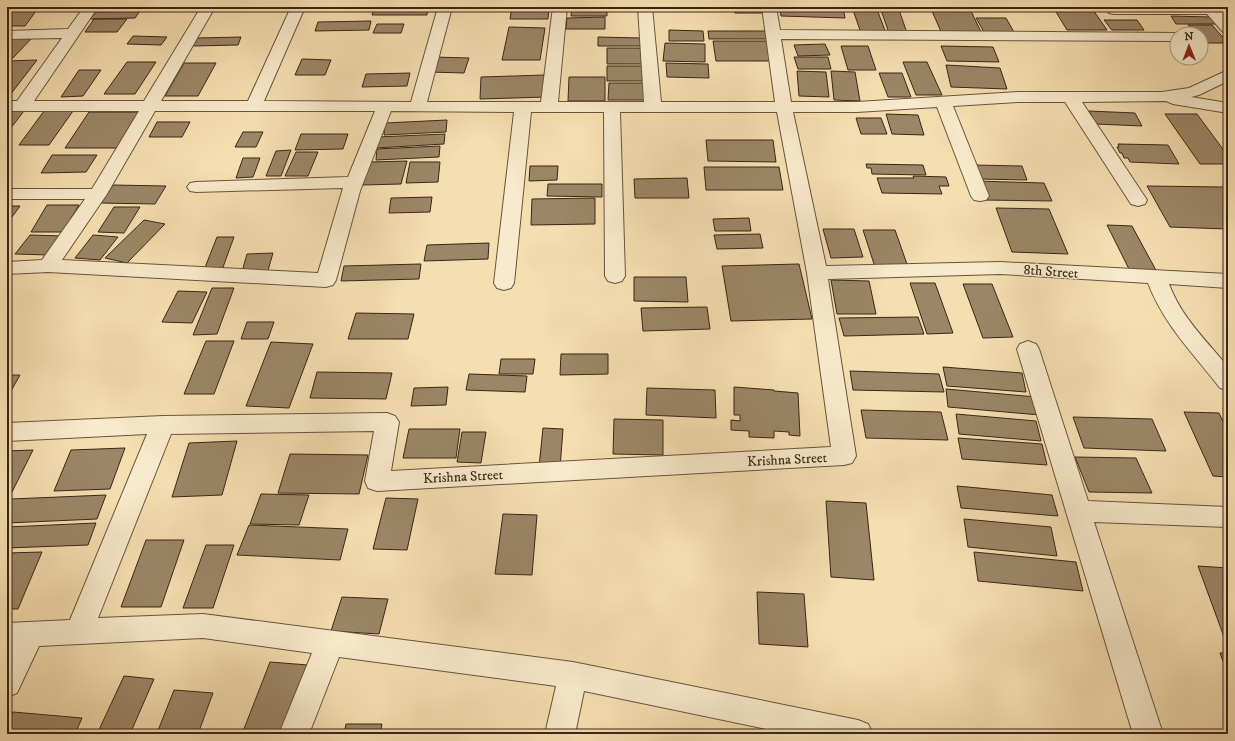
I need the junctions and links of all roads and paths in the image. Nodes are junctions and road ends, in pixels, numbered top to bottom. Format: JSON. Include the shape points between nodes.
{"nodes":[{"id":1,"x":91,"y":7,"type":"edge"},
{"id":2,"x":208,"y":7,"type":"edge"},
{"id":3,"x":298,"y":7,"type":"edge"},
{"id":4,"x":445,"y":7,"type":"edge"},
{"id":5,"x":560,"y":7,"type":"edge"},
{"id":6,"x":645,"y":7,"type":"edge"},
{"id":7,"x":769,"y":7,"type":"edge"},
{"id":8,"x":1114,"y":10,"type":"dead end"},
{"id":9,"x":1228,"y":10,"type":"edge"},
{"id":10,"x":1212,"y":11,"type":"junction"},
{"id":11,"x":1228,"y":29,"type":"edge"},
{"id":12,"x":73,"y":34,"type":"junction"},
{"id":13,"x":774,"y":34,"type":"junction"},
{"id":14,"x":7,"y":35,"type":"edge"},
{"id":15,"x":1169,"y":37,"type":"edge"},
{"id":16,"x":1228,"y":75,"type":"edge"},
{"id":17,"x":1071,"y":98,"type":"junction"},
{"id":18,"x":1162,"y":98,"type":"junction"},
{"id":19,"x":943,"y":102,"type":"junction"},
{"id":20,"x":150,"y":105,"type":"junction"},
{"id":21,"x":14,"y":106,"type":"edge"},
{"id":22,"x":254,"y":106,"type":"junction"},
{"id":23,"x":385,"y":106,"type":"junction"},
{"id":24,"x":418,"y":106,"type":"junction"},
{"id":25,"x":523,"y":106,"type":"junction"},
{"id":26,"x":612,"y":106,"type":"junction"},
{"id":27,"x":550,"y":107,"type":"junction"},
{"id":28,"x":653,"y":107,"type":"junction"},
{"id":29,"x":784,"y":107,"type":"junction"},
{"id":30,"x":1228,"y":108,"type":"edge"},
{"id":31,"x":354,"y":182,"type":"junction"},
{"id":32,"x":196,"y":187,"type":"dead end"},
{"id":33,"x":7,"y":194,"type":"edge"},
{"id":34,"x":98,"y":194,"type":"junction"},
{"id":35,"x":980,"y":196,"type":"dead end"},
{"id":36,"x":1138,"y":200,"type":"dead end"},
{"id":37,"x":48,"y":266,"type":"junction"},
{"id":38,"x":7,"y":268,"type":"edge"},
{"id":39,"x":818,"y":272,"type":"junction"},
{"id":40,"x":615,"y":276,"type":"dead end"},
{"id":41,"x":1156,"y":278,"type":"junction"},
{"id":42,"x":1228,"y":281,"type":"edge"},
{"id":43,"x":504,"y":283,"type":"dead end"},
{"id":44,"x":1028,"y":349,"type":"dead end"},
{"id":45,"x":1228,"y":382,"type":"edge"},
{"id":46,"x":163,"y":425,"type":"junction"},
{"id":47,"x":7,"y":432,"type":"edge"},
{"id":48,"x":1079,"y":511,"type":"junction"},
{"id":49,"x":1228,"y":517,"type":"edge"},
{"id":50,"x":79,"y":632,"type":"junction"},
{"id":51,"x":19,"y":634,"type":"edge"},
{"id":52,"x":330,"y":644,"type":"junction"},
{"id":53,"x":573,"y":675,"type":"junction"},
{"id":54,"x":7,"y":684,"type":"edge"},
{"id":55,"x":294,"y":734,"type":"edge"},
{"id":56,"x":560,"y":734,"type":"edge"},
{"id":57,"x":858,"y":734,"type":"edge"},
{"id":58,"x":1148,"y":734,"type":"edge"}],
"edges":[{"from":1,"to":12,"type":"street"},
{"from":2,"to":20,"type":"street"},
{"from":3,"to":22,"type":"street"},
{"from":4,"to":24,"type":"street"},
{"from":5,"to":27,"type":"street"},
{"from":6,"to":28,"type":"street"},
{"from":7,"to":13,"type":"street","name":"Krishna Street"},
{"from":8,"to":10,"type":"street"},
{"from":9,"to":10,"type":"street"},
{"from":10,"to":11,"type":"street"},
{"from":12,"to":14,"type":"street"},
{"from":12,"to":21,"type":"street"},
{"from":13,"to":15,"type":"street"},
{"from":13,"to":29,"type":"street","name":"Krishna Street"},
{"from":16,"to":18,"type":"street","via":[[1194,92]]},
{"from":17,"to":18,"type":"street"},
{"from":17,"to":19,"type":"street","via":[[1018,97]]},
{"from":17,"to":36,"type":"street"},
{"from":18,"to":30,"type":"street"},
{"from":19,"to":29,"type":"street","via":[[857,107]]},
{"from":19,"to":35,"type":"street"},
{"from":20,"to":21,"type":"street"},
{"from":20,"to":22,"type":"street"},
{"from":20,"to":34,"type":"street"},
{"from":22,"to":23,"type":"street"},
{"from":23,"to":24,"type":"street"},
{"from":23,"to":31,"type":"street"},
{"from":24,"to":25,"type":"street"},
{"from":25,"to":27,"type":"street"},
{"from":25,"to":43,"type":"street"},
{"from":26,"to":27,"type":"street"},
{"from":26,"to":28,"type":"street"},
{"from":26,"to":40,"type":"street"},
{"from":28,"to":29,"type":"street"},
{"from":29,"to":39,"type":"street","name":"Krishna Street"},
{"from":31,"to":32,"type":"street"},
{"from":31,"to":37,"type":"street","via":[[326,280]]},
{"from":33,"to":34,"type":"street"},
{"from":34,"to":37,"type":"street"},
{"from":37,"to":38,"type":"street"},
{"from":39,"to":41,"type":"street","name":"8th Street","via":[[1000,268]]},
{"from":39,"to":46,"type":"street","name":"Krishna Street","via":[[844,456],[377,480],[387,422]]},
{"from":41,"to":42,"type":"street","name":"8th Street"},
{"from":41,"to":45,"type":"street","via":[[1166,303],[1186,333]]},
{"from":44,"to":48,"type":"street"},
{"from":46,"to":47,"type":"street"},
{"from":46,"to":50,"type":"street"},
{"from":48,"to":49,"type":"street"},
{"from":48,"to":58,"type":"street"},
{"from":50,"to":51,"type":"street"},
{"from":50,"to":52,"type":"street","via":[[203,626]]},
{"from":51,"to":54,"type":"street"},
{"from":52,"to":53,"type":"street"},
{"from":52,"to":55,"type":"street"},
{"from":53,"to":56,"type":"street"},
{"from":53,"to":57,"type":"street"}]}
